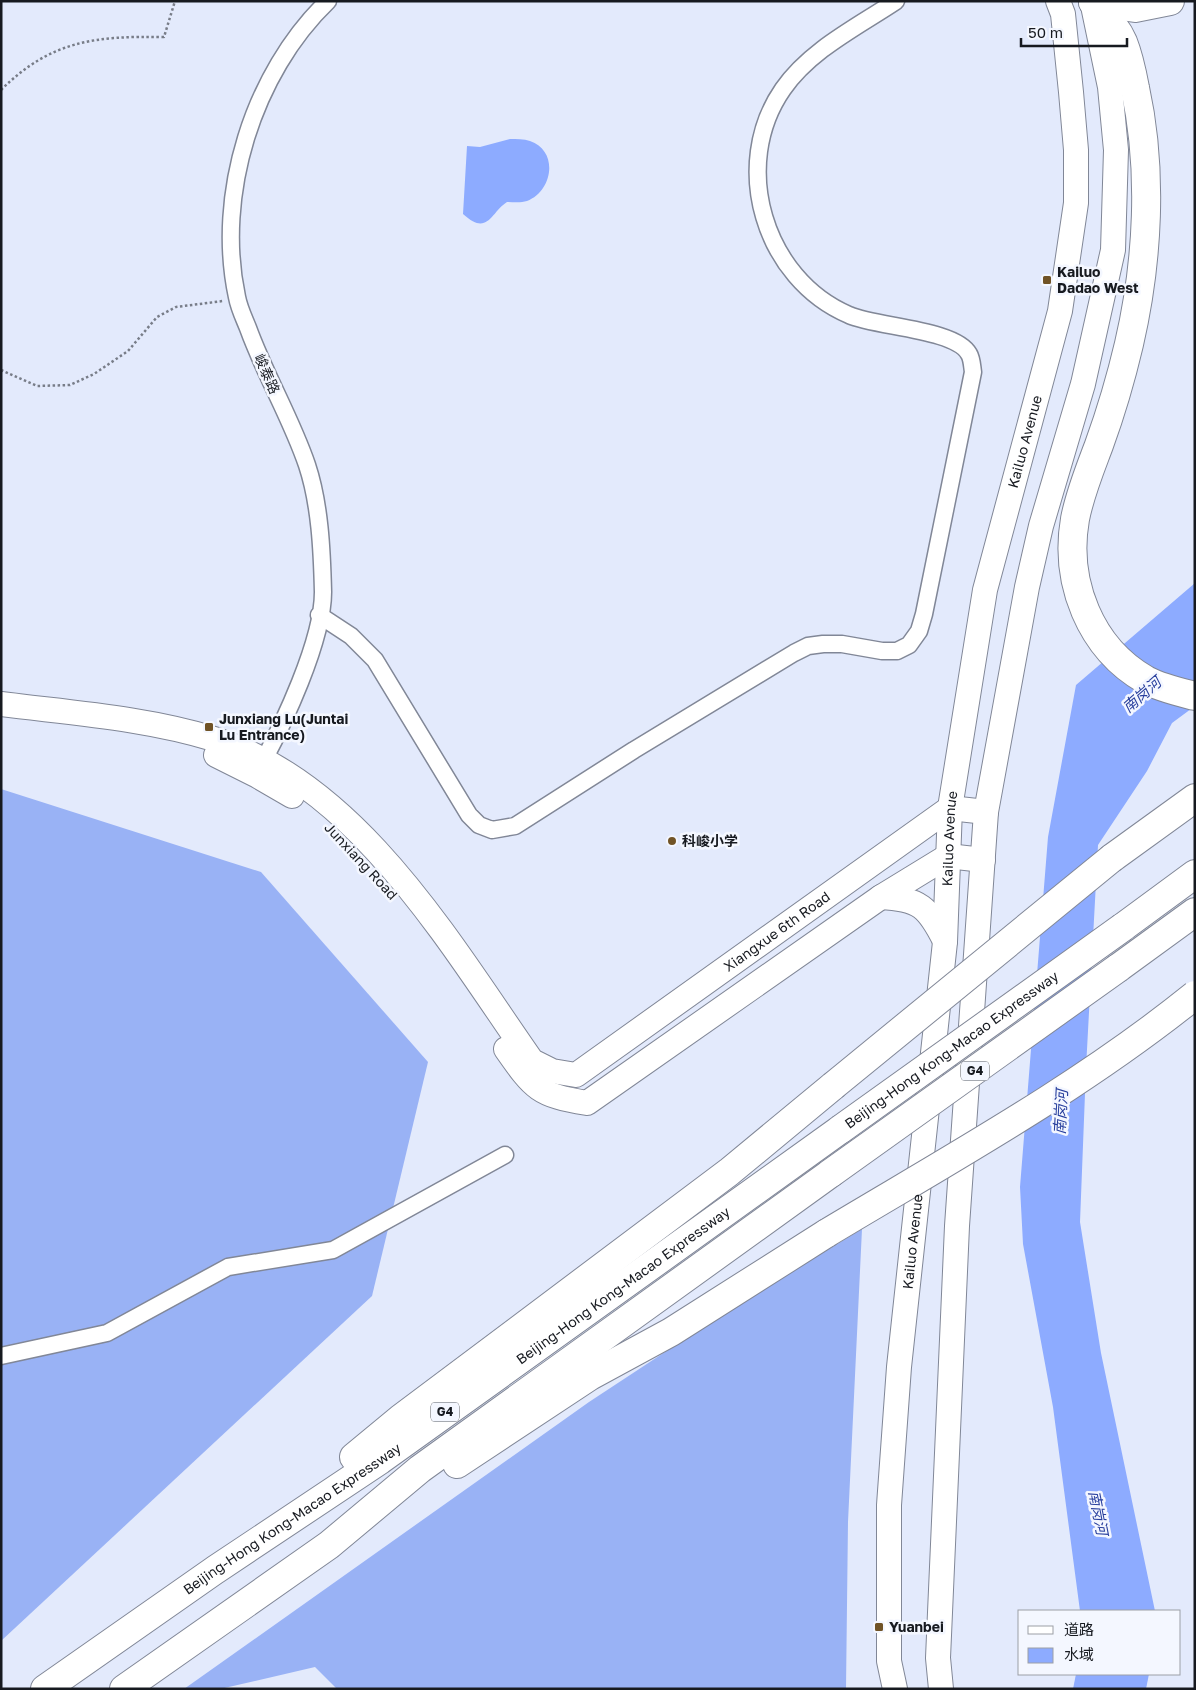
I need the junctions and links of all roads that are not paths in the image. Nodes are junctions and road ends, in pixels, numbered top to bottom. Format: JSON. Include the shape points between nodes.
{"nodes":[{"id":1,"x":328,"y":1,"type":"edge"},
{"id":2,"x":896,"y":1,"type":"edge"},
{"id":3,"x":1093,"y":1,"type":"edge"},
{"id":4,"x":1170,"y":1,"type":"edge"},
{"id":5,"x":1060,"y":8,"type":"edge"},
{"id":6,"x":319,"y":615,"type":"junction"},
{"id":7,"x":1195,"y":696,"type":"edge"},
{"id":8,"x":1,"y":704,"type":"edge"},
{"id":9,"x":1,"y":715,"type":"edge"},
{"id":10,"x":260,"y":767,"type":"junction"},
{"id":11,"x":1195,"y":798,"type":"edge"},
{"id":12,"x":950,"y":808,"type":"junction"},
{"id":13,"x":986,"y":812,"type":"junction"},
{"id":14,"x":948,"y":856,"type":"junction"},
{"id":15,"x":983,"y":860,"type":"junction"},
{"id":16,"x":1195,"y":874,"type":"edge"},
{"id":17,"x":881,"y":897,"type":"junction"},
{"id":18,"x":1195,"y":912,"type":"edge"},
{"id":19,"x":945,"y":942,"type":"junction"},
{"id":20,"x":1195,"y":995,"type":"edge"},
{"id":21,"x":576,"y":1075,"type":"joint"},
{"id":22,"x":505,"y":1155,"type":"dead end"},
{"id":23,"x":1,"y":1356,"type":"edge"},
{"id":24,"x":329,"y":1545,"type":"junction"},
{"id":25,"x":215,"y":1570,"type":"junction"},
{"id":26,"x":45,"y":1689,"type":"edge"},
{"id":27,"x":124,"y":1689,"type":"edge"},
{"id":28,"x":895,"y":1689,"type":"edge"},
{"id":29,"x":941,"y":1689,"type":"edge"}],
"edges":[{"from":1,"to":6,"type":"street","name":"峻泰路","via":[[279,63],[249,125],[237,178],[230,239],[237,298],[253,343],[308,466],[320,546],[323,594]]},
{"from":2,"to":6,"type":"street","via":[[816,54],[783,89],[763,132],[756,179],[769,231],[780,254],[795,276],[810,290],[849,316],[946,337],[969,353],[973,372],[924,614],[919,631],[908,645],[897,651],[842,644],[808,646],[515,826],[492,830],[479,825],[470,815],[374,660],[351,636]]},
{"from":3,"to":4,"type":"highway","via":[[1135,8]]},
{"from":3,"to":5,"type":"main road"},
{"from":3,"to":7,"type":"highway","via":[[1113,24],[1129,61],[1140,108],[1146,182],[1142,256],[1129,342],[1075,520],[1075,577],[1086,613],[1107,648],[1148,681]]},
{"from":3,"to":13,"type":"main road","via":[[1110,87],[1116,150],[1113,250],[1083,384],[1026,587]]},
{"from":5,"to":12,"type":"main road","name":"Kailuo Avenue","via":[[1076,150],[1076,203],[1069,260],[1060,310],[985,590]]},
{"from":6,"to":10,"type":"street","name":"峻泰路","via":[[302,675]]},
{"from":8,"to":10,"type":"main road","name":"Junxiang Road","via":[[169,728],[214,739]]},
{"from":9,"to":10,"type":"main road","name":"Junxiang Road","via":[[122,729],[168,739]]},
{"from":10,"to":17,"type":"main road","name":"Junxiang Road","via":[[333,828],[368,863],[437,951],[529,1082],[555,1098],[587,1103]]},
{"from":10,"to":21,"type":"main road","name":"Junxiang Road","via":[[324,801],[366,838],[395,870],[532,1060],[552,1071]]},
{"from":11,"to":25,"type":"highway","bridge":true,"via":[[1112,858],[721,1178],[400,1419]]},
{"from":12,"to":13,"type":"main road"},
{"from":12,"to":14,"type":"main road","name":"Kailuo Avenue"},
{"from":12,"to":21,"type":"main road","name":"Xiangxue 6th Road"},
{"from":13,"to":15,"type":"main road"},
{"from":14,"to":15,"type":"main road"},
{"from":14,"to":17,"type":"main road"},
{"from":14,"to":19,"type":"main road","name":"Kailuo Avenue"},
{"from":15,"to":29,"type":"main road","via":[[947,1429],[938,1658]]},
{"from":16,"to":25,"type":"highway","name":"Beijing-Hong Kong-Macao Expressway","number":"G4","bridge":true,"via":[[380,1460]]},
{"from":17,"to":19,"type":"main road","via":[[914,901],[925,908]]},
{"from":18,"to":24,"type":"highway","number":"G4","bridge":true,"via":[[420,1469]]},
{"from":19,"to":28,"type":"main road","name":"Kailuo Avenue","via":[[899,1367],[888,1505],[890,1661]]},
{"from":20,"to":24,"type":"highway","bridge":true,"via":[[1147,1034],[1060,1092],[671,1332],[590,1376]]},
{"from":22,"to":23,"type":"street","via":[[333,1250],[228,1267],[108,1333]]},
{"from":24,"to":27,"type":"highway","number":"G4"},
{"from":25,"to":26,"type":"highway","name":"Beijing-Hong Kong-Macao Expressway","number":"G4"}]}
